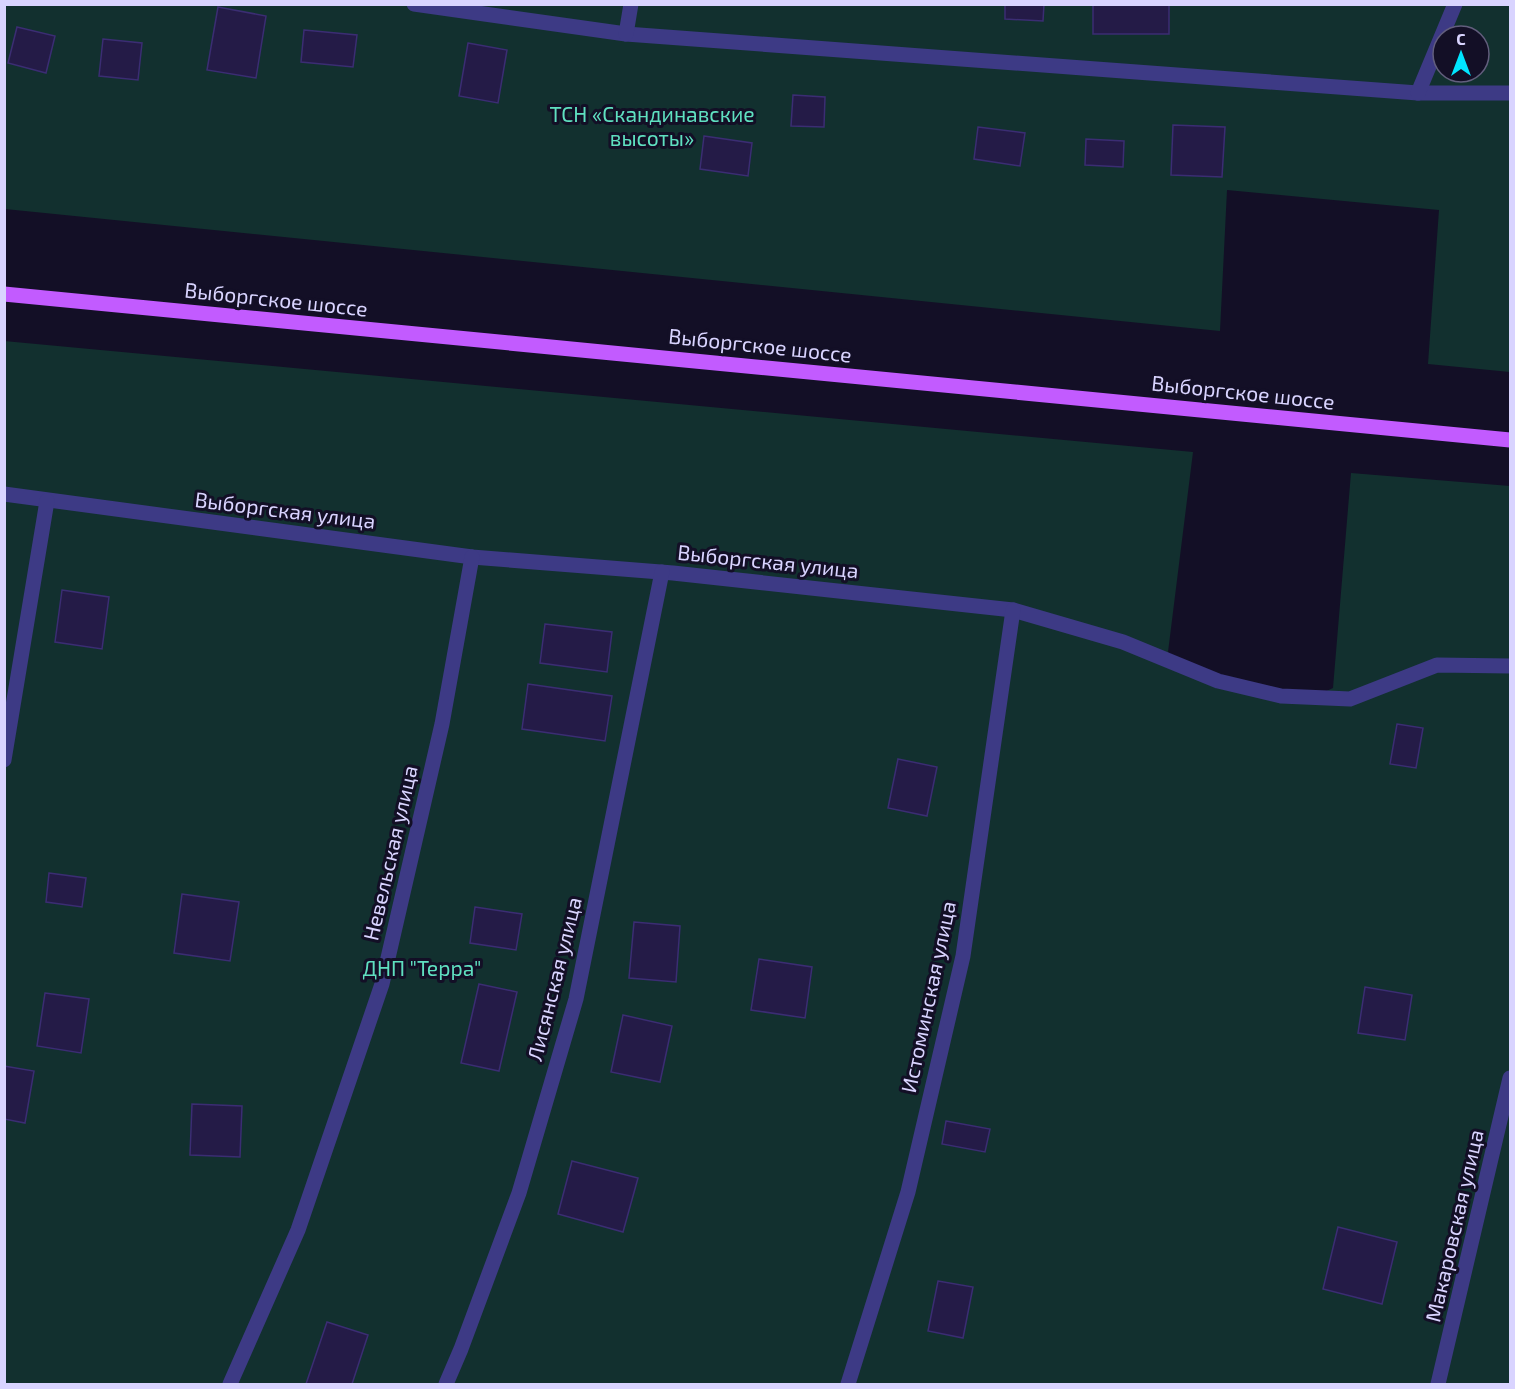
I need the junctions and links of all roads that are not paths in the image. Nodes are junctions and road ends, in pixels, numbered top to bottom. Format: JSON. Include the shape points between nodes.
{"nodes":[{"id":1,"x":414,"y":4,"type":"edge"},
{"id":2,"x":631,"y":4,"type":"edge"},
{"id":3,"x":1455,"y":4,"type":"edge"},
{"id":4,"x":626,"y":34,"type":"junction"},
{"id":5,"x":1418,"y":93,"type":"junction"},
{"id":6,"x":1510,"y":93,"type":"edge"},
{"id":7,"x":4,"y":294,"type":"edge"},
{"id":8,"x":1510,"y":440,"type":"edge"},
{"id":9,"x":4,"y":494,"type":"edge"},
{"id":10,"x":47,"y":501,"type":"junction"},
{"id":11,"x":472,"y":557,"type":"junction"},
{"id":12,"x":662,"y":572,"type":"junction"},
{"id":13,"x":1013,"y":610,"type":"junction"},
{"id":14,"x":1510,"y":666,"type":"edge"},
{"id":15,"x":4,"y":760,"type":"edge"},
{"id":16,"x":1510,"y":1077,"type":"edge"},
{"id":17,"x":230,"y":1384,"type":"edge"},
{"id":18,"x":446,"y":1384,"type":"edge"},
{"id":19,"x":848,"y":1384,"type":"edge"},
{"id":20,"x":1438,"y":1384,"type":"edge"}],
"edges":[{"from":1,"to":4,"type":"street"},
{"from":2,"to":4,"type":"street"},
{"from":3,"to":5,"type":"street"},
{"from":4,"to":5,"type":"street"},
{"from":5,"to":6,"type":"street"},
{"from":7,"to":8,"type":"main road","name":"Выборгское шоссе"},
{"from":9,"to":10,"type":"street","name":"Выборгская улица"},
{"from":10,"to":11,"type":"street","name":"Выборгская улица"},
{"from":10,"to":15,"type":"street"},
{"from":11,"to":12,"type":"street","name":"Выборгская улица"},
{"from":11,"to":17,"type":"street","name":"Невельская улица","via":[[442,724],[382,984],[298,1230]]},
{"from":12,"to":13,"type":"street","name":"Выборгская улица"},
{"from":12,"to":18,"type":"street","name":"Лисянская улица","via":[[576,999],[519,1193]]},
{"from":13,"to":14,"type":"street","name":"Выборгская улица","via":[[1123,642],[1218,681],[1281,696],[1350,699],[1437,665]]},
{"from":13,"to":19,"type":"street","name":"Истоминская улица","via":[[963,956],[908,1192]]},
{"from":16,"to":20,"type":"street","name":"Макаровская улица"}]}
